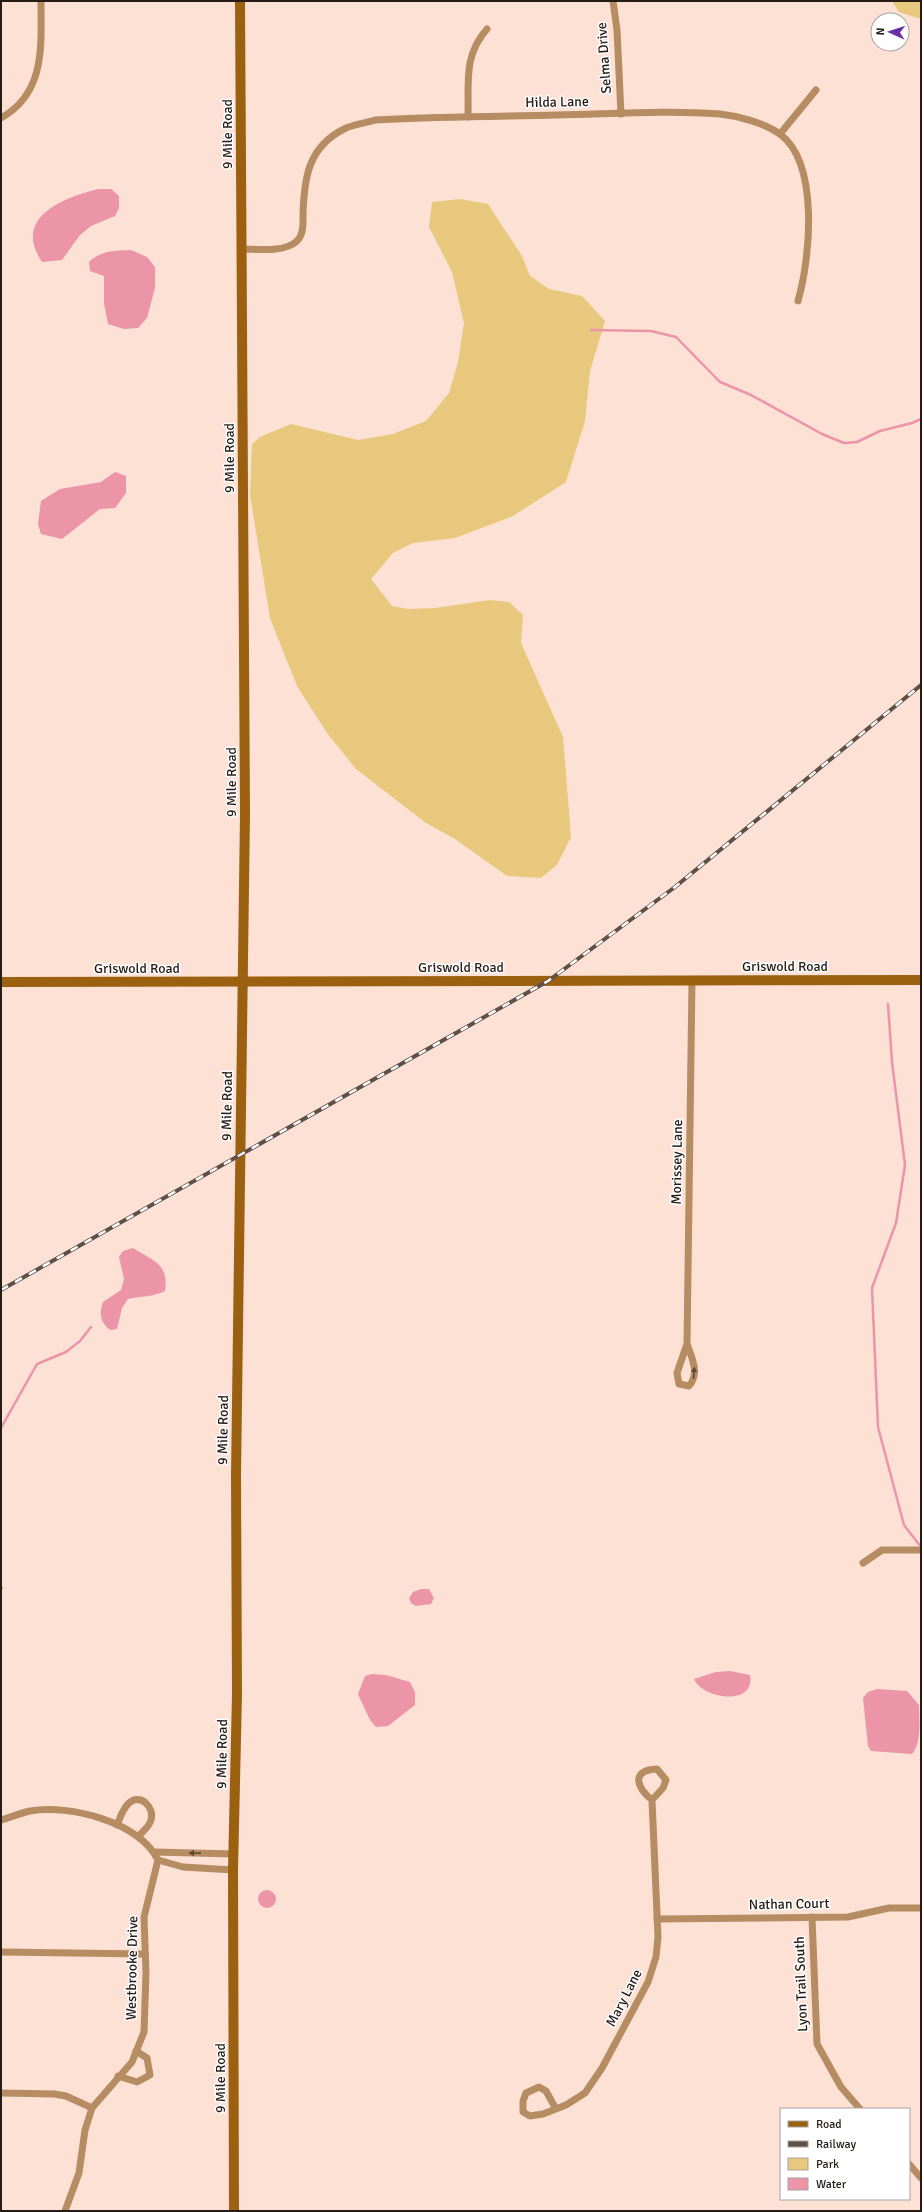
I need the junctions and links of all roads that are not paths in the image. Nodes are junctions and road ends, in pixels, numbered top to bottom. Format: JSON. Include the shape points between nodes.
{"nodes":[{"id":1,"x":41,"y":1,"type":"edge"},
{"id":2,"x":240,"y":1,"type":"edge"},
{"id":3,"x":613,"y":1,"type":"edge"},
{"id":4,"x":487,"y":29,"type":"dead end"},
{"id":5,"x":816,"y":90,"type":"dead end"},
{"id":6,"x":621,"y":114,"type":"junction"},
{"id":7,"x":468,"y":117,"type":"junction"},
{"id":8,"x":1,"y":118,"type":"edge"},
{"id":9,"x":780,"y":134,"type":"junction"},
{"id":10,"x":241,"y":249,"type":"junction"},
{"id":11,"x":798,"y":301,"type":"dead end"},
{"id":12,"x":692,"y":980,"type":"junction"},
{"id":13,"x":921,"y":980,"type":"edge"},
{"id":14,"x":1,"y":982,"type":"edge"},
{"id":15,"x":243,"y":982,"type":"junction"},
{"id":16,"x":687,"y":1344,"type":"junction"},
{"id":17,"x":921,"y":1550,"type":"edge"},
{"id":18,"x":863,"y":1563,"type":"dead end"},
{"id":19,"x":652,"y":1800,"type":"junction"},
{"id":20,"x":1,"y":1820,"type":"edge"},
{"id":21,"x":117,"y":1825,"type":"junction"},
{"id":22,"x":138,"y":1837,"type":"junction"},
{"id":23,"x":154,"y":1852,"type":"junction"},
{"id":24,"x":234,"y":1854,"type":"junction"},
{"id":25,"x":158,"y":1860,"type":"junction"},
{"id":26,"x":233,"y":1870,"type":"junction"},
{"id":27,"x":921,"y":1908,"type":"edge"},
{"id":28,"x":812,"y":1917,"type":"junction"},
{"id":29,"x":657,"y":1919,"type":"junction"},
{"id":30,"x":1,"y":1952,"type":"edge"},
{"id":31,"x":145,"y":1954,"type":"junction"},
{"id":32,"x":136,"y":2051,"type":"junction"},
{"id":33,"x":118,"y":2076,"type":"junction"},
{"id":34,"x":1,"y":2093,"type":"edge"},
{"id":35,"x":92,"y":2108,"type":"junction"},
{"id":36,"x":859,"y":2108,"type":"edge"},
{"id":37,"x":556,"y":2109,"type":"junction"},
{"id":38,"x":910,"y":2165,"type":"edge"},
{"id":39,"x":921,"y":2178,"type":"edge"},
{"id":40,"x":64,"y":2211,"type":"edge"},
{"id":41,"x":234,"y":2211,"type":"edge"}],
"edges":[{"from":1,"to":8,"type":"street","via":[[42,53],[32,88],[12,113]]},
{"from":2,"to":10,"type":"street","name":"9 Mile Road"},
{"from":3,"to":6,"type":"street","name":"Selma Drive"},
{"from":4,"to":7,"type":"street","via":[[476,41],[469,58]]},
{"from":5,"to":9,"type":"street"},
{"from":6,"to":7,"type":"street","name":"Hilda Lane"},
{"from":6,"to":9,"type":"street","name":"Hilda Lane","via":[[721,114],[751,121]]},
{"from":7,"to":10,"type":"street","name":"Hilda Lane","via":[[375,120],[346,128],[327,140],[313,158],[306,177],[302,231],[297,241],[278,248]]},
{"from":9,"to":11,"type":"street","name":"Hilda Lane","via":[[794,152],[806,181],[808,256]]},
{"from":10,"to":15,"type":"street","name":"9 Mile Road","via":[[245,806]]},
{"from":12,"to":13,"type":"street","name":"Griswold Road"},
{"from":12,"to":15,"type":"street","name":"Griswold Road"},
{"from":12,"to":16,"type":"street","name":"Morissey Lane"},
{"from":14,"to":15,"type":"street","name":"Griswold Road"},
{"from":15,"to":24,"type":"street","name":"9 Mile Road"},
{"from":16,"to":16,"type":"street","name":"Morissey Lane","one_way":true,"via":[[677,1373],[679,1384],[684,1386],[689,1386],[695,1372]]},
{"from":17,"to":18,"type":"street","via":[[882,1550]]},
{"from":19,"to":19,"type":"street","via":[[640,1789],[638,1780],[648,1769],[657,1769],[666,1780],[664,1788]]},
{"from":19,"to":29,"type":"street","name":"Mary Lane"},
{"from":20,"to":21,"type":"street","via":[[31,1811],[77,1812]]},
{"from":21,"to":22,"type":"street"},
{"from":21,"to":22,"type":"street","via":[[129,1803],[138,1799],[146,1802],[151,1807],[151,1822]]},
{"from":22,"to":23,"type":"street"},
{"from":24,"to":23,"type":"street","one_way":true},
{"from":23,"to":25,"type":"street"},
{"from":24,"to":26,"type":"street","name":"9 Mile Road"},
{"from":25,"to":26,"type":"street","via":[[184,1867]]},
{"from":25,"to":31,"type":"street","name":"Westbrooke Drive","via":[[144,1917]]},
{"from":26,"to":41,"type":"street","name":"9 Mile Road"},
{"from":27,"to":28,"type":"street","name":"Nathan Court","via":[[889,1908],[848,1917]]},
{"from":28,"to":29,"type":"street","name":"Nathan Court"},
{"from":28,"to":36,"type":"street","name":"Lyon Trail South","via":[[817,2044],[841,2087]]},
{"from":29,"to":37,"type":"street","name":"Mary Lane","via":[[658,1936],[653,1967],[639,2000],[602,2068],[585,2093]]},
{"from":30,"to":31,"type":"street"},
{"from":31,"to":32,"type":"street","name":"Westbrooke Drive","via":[[144,2032]]},
{"from":32,"to":33,"type":"street","name":"Westbrooke Drive","via":[[132,2062]]},
{"from":32,"to":33,"type":"street","via":[[147,2058],[150,2075],[137,2082]]},
{"from":33,"to":35,"type":"street","name":"Westbrooke Drive"},
{"from":34,"to":35,"type":"street","via":[[54,2094],[66,2096]]},
{"from":35,"to":40,"type":"street","name":"Westbrooke Drive","via":[[84,2130],[79,2173]]},
{"from":37,"to":37,"type":"street","name":"Mary Lane","via":[[546,2091],[539,2087],[526,2093],[523,2112],[530,2116]]},
{"from":38,"to":39,"type":"street"}]}
